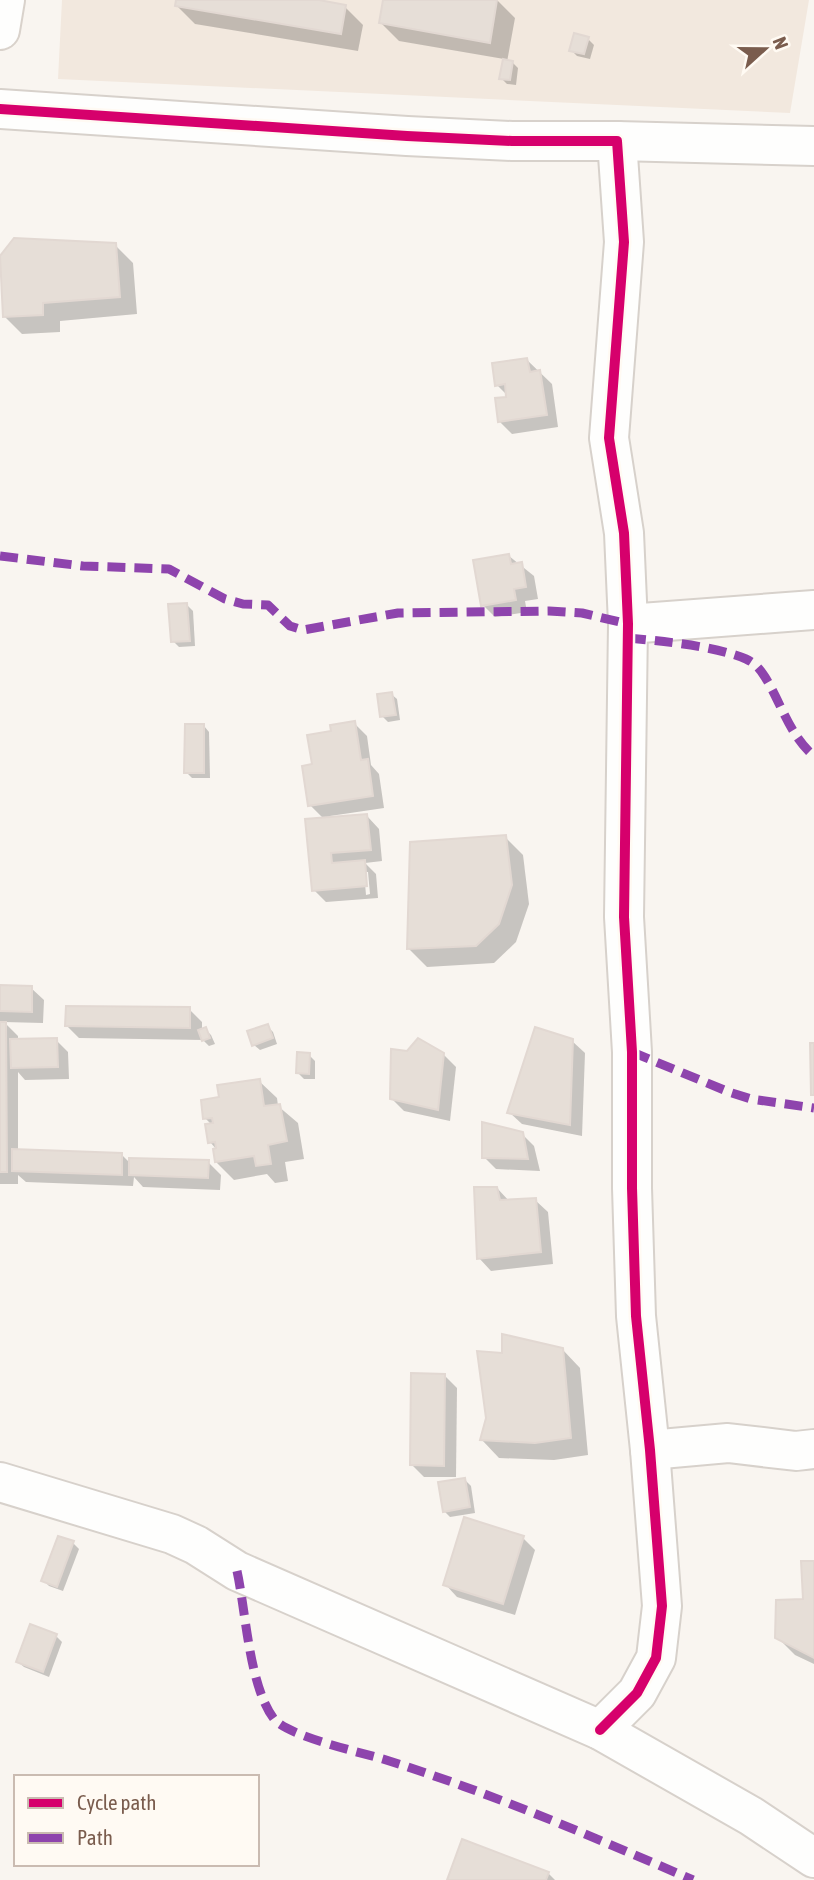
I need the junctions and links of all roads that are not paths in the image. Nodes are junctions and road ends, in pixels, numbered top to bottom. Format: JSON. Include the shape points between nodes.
{"nodes":[{"id":1,"x":5,"y":0,"type":"edge"},
{"id":2,"x":0,"y":30,"type":"edge"},
{"id":3,"x":0,"y":109,"type":"edge"},
{"id":4,"x":617,"y":141,"type":"junction"},
{"id":5,"x":814,"y":146,"type":"edge"},
{"id":6,"x":814,"y":610,"type":"edge"},
{"id":7,"x":628,"y":624,"type":"junction"},
{"id":8,"x":814,"y":1449,"type":"edge"},
{"id":9,"x":650,"y":1450,"type":"junction"},
{"id":10,"x":0,"y":1482,"type":"edge"},
{"id":11,"x":600,"y":1730,"type":"junction"},
{"id":12,"x":814,"y":1858,"type":"edge"}],
"edges":[{"from":1,"to":2,"type":"street"},
{"from":3,"to":4,"type":"street","via":[[420,137]]},
{"from":4,"to":5,"type":"street"},
{"from":4,"to":7,"type":"street","via":[[625,242],[610,438],[624,533]]},
{"from":6,"to":7,"type":"street"},
{"from":7,"to":9,"type":"street","via":[[624,916],[632,1052],[636,1316]]},
{"from":8,"to":9,"type":"street","via":[[728,1443]]},
{"from":9,"to":11,"type":"street","via":[[662,1606],[656,1658],[637,1693]]},
{"from":10,"to":11,"type":"street","via":[[172,1534],[237,1571]]},
{"from":11,"to":12,"type":"street","via":[[751,1816]]}]}
